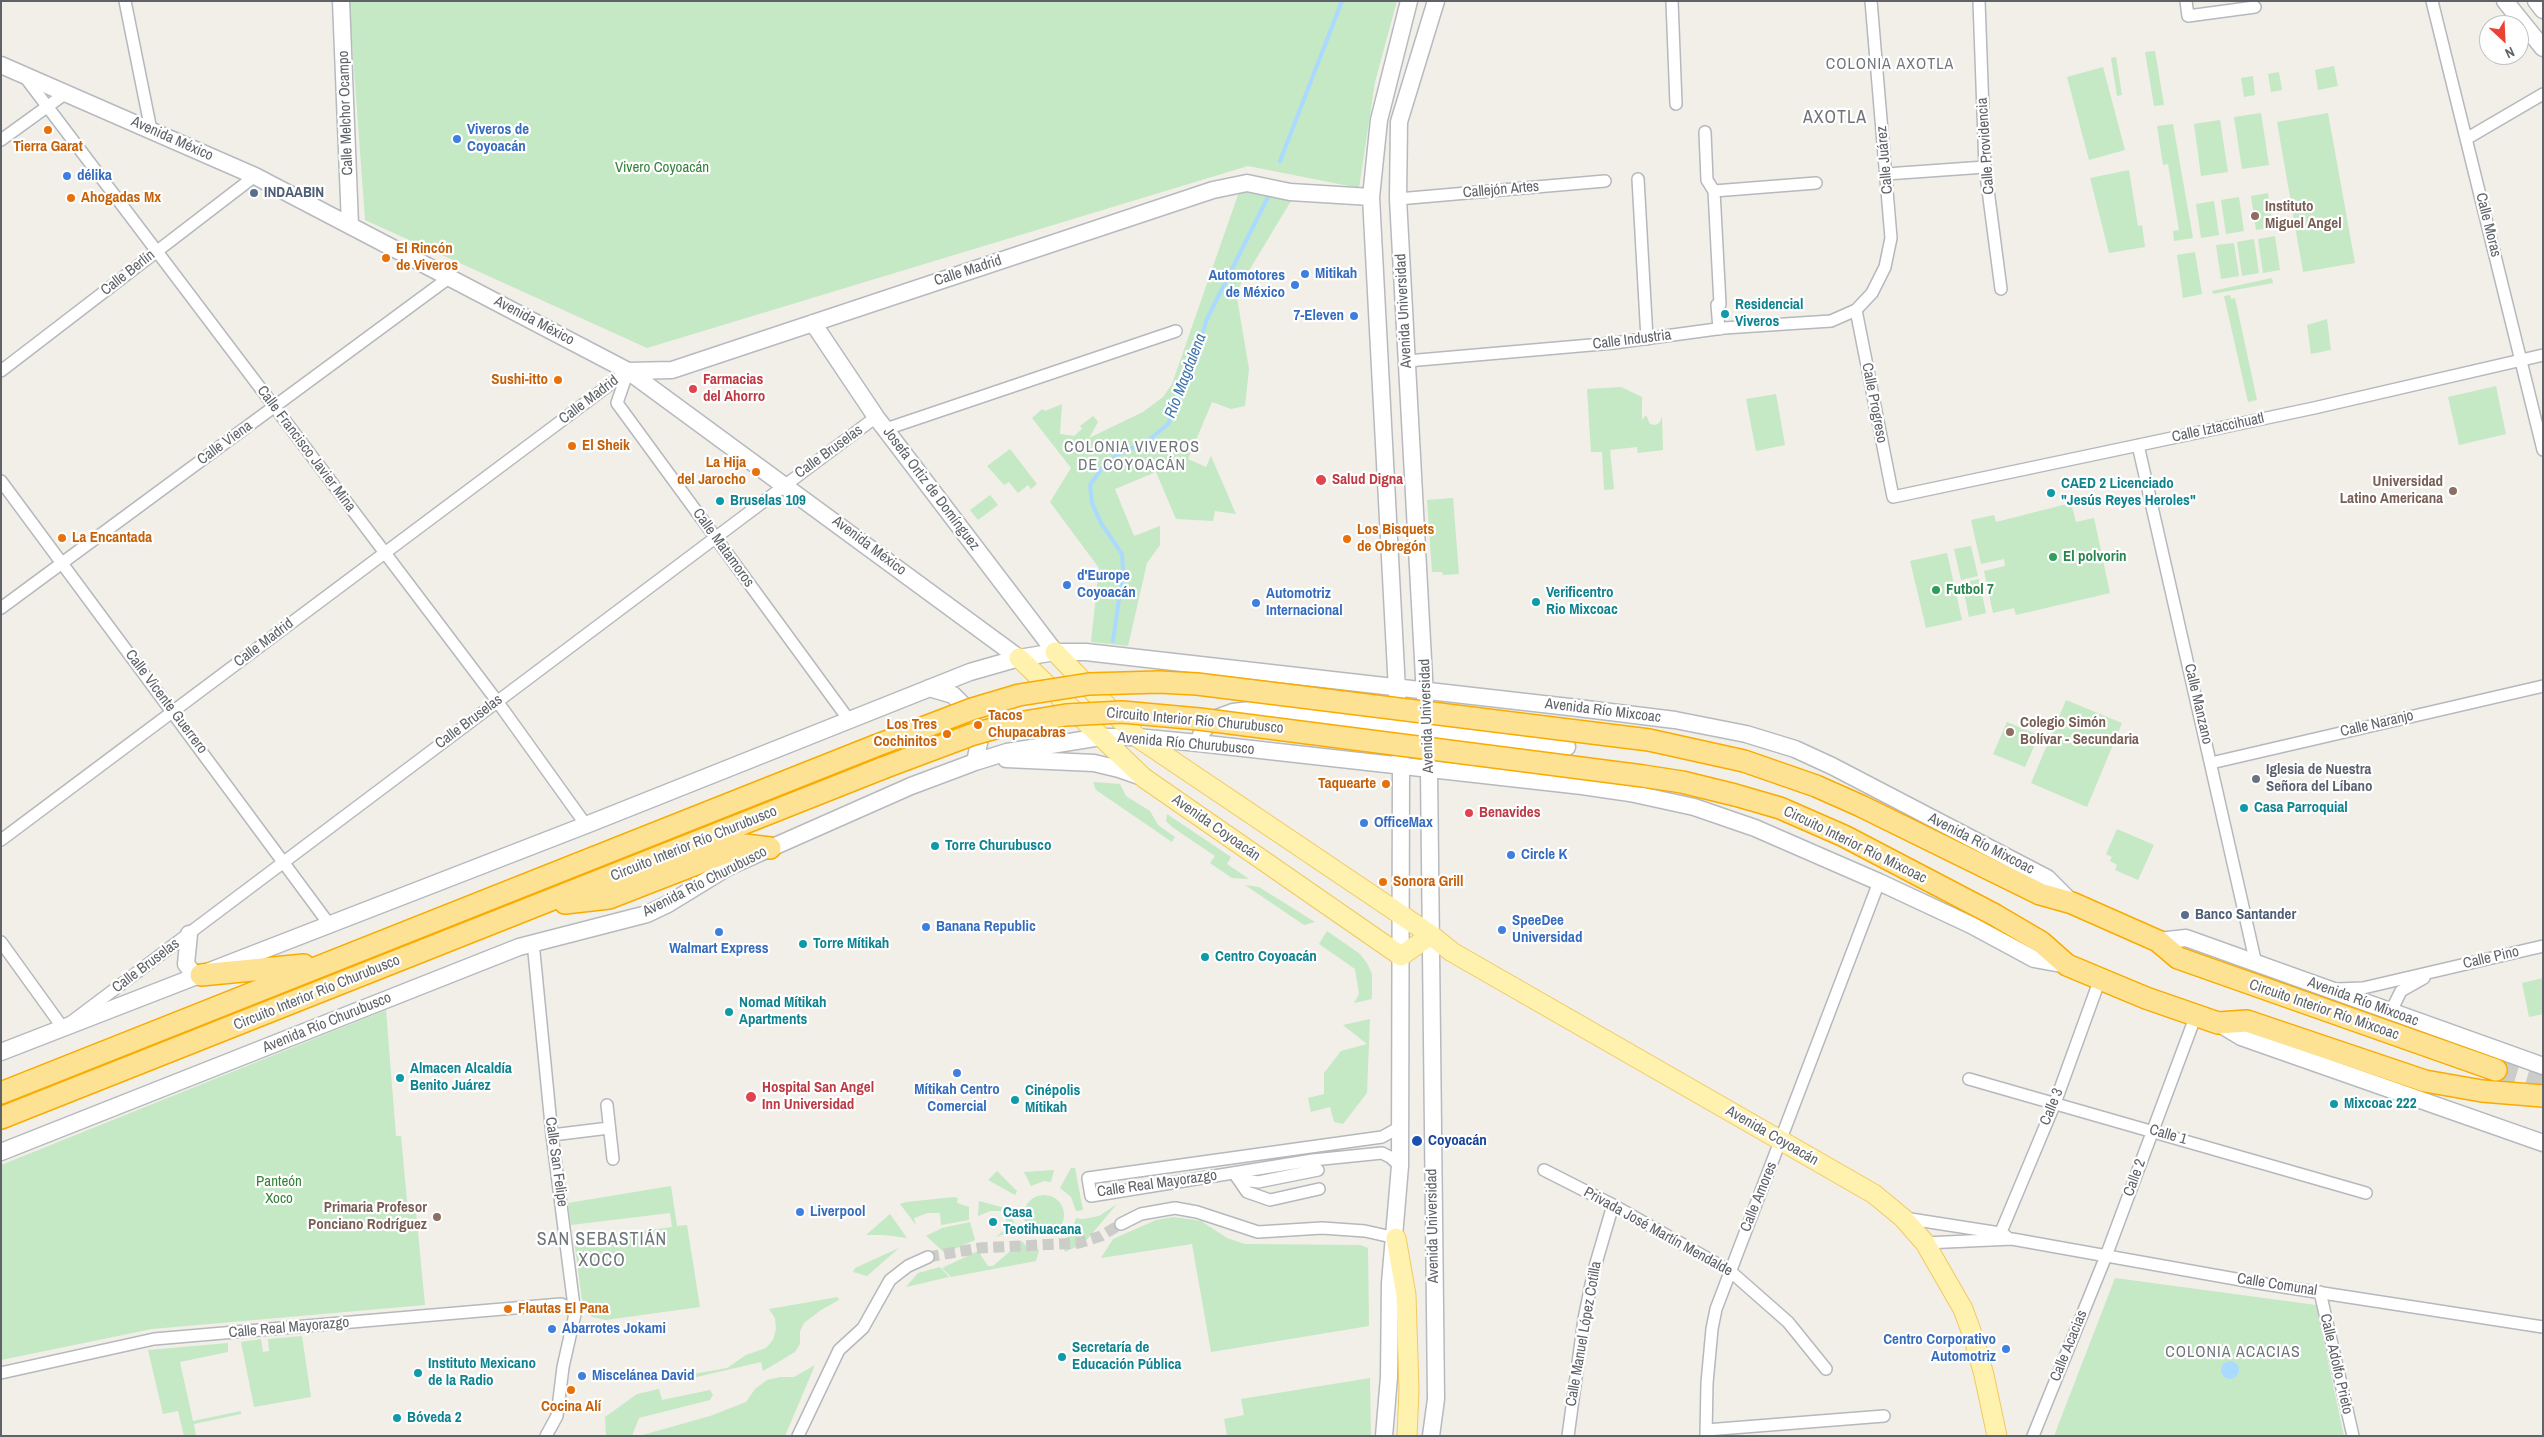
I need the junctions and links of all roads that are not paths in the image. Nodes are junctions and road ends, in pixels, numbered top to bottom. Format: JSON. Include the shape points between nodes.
{"nodes":[{"id":1,"x":125,"y":1,"type":"edge"},
{"id":2,"x":341,"y":1,"type":"edge"},
{"id":3,"x":1409,"y":1,"type":"edge"},
{"id":4,"x":1436,"y":1,"type":"edge"},
{"id":5,"x":1672,"y":1,"type":"edge"},
{"id":6,"x":1871,"y":1,"type":"edge"},
{"id":7,"x":1979,"y":1,"type":"edge"},
{"id":8,"x":2186,"y":1,"type":"edge"},
{"id":9,"x":2432,"y":1,"type":"edge"},
{"id":10,"x":2506,"y":1,"type":"edge"},
{"id":11,"x":2536,"y":1,"type":"edge"},
{"id":12,"x":2255,"y":7,"type":"dead end"},
{"id":13,"x":2543,"y":10,"type":"edge"},
{"id":14,"x":2543,"y":48,"type":"edge"},
{"id":15,"x":1,"y":65,"type":"edge"},
{"id":16,"x":24,"y":75,"type":"junction"},
{"id":17,"x":66,"y":93,"type":"junction"},
{"id":18,"x":2543,"y":94,"type":"edge"},
{"id":19,"x":1676,"y":104,"type":"dead end"},
{"id":20,"x":46,"y":107,"type":"junction"},
{"id":21,"x":151,"y":130,"type":"junction"},
{"id":22,"x":1705,"y":132,"type":"dead end"},
{"id":23,"x":2466,"y":139,"type":"junction"},
{"id":24,"x":1,"y":140,"type":"edge"},
{"id":25,"x":1985,"y":167,"type":"junction"},
{"id":26,"x":1886,"y":174,"type":"junction"},
{"id":27,"x":255,"y":176,"type":"junction"},
{"id":28,"x":1638,"y":180,"type":"dead end"},
{"id":29,"x":1605,"y":181,"type":"dead end"},
{"id":30,"x":1816,"y":183,"type":"dead end"},
{"id":31,"x":1714,"y":191,"type":"junction"},
{"id":32,"x":1371,"y":197,"type":"junction"},
{"id":33,"x":1398,"y":199,"type":"junction"},
{"id":34,"x":350,"y":225,"type":"junction"},
{"id":35,"x":157,"y":251,"type":"junction"},
{"id":36,"x":450,"y":277,"type":"junction"},
{"id":37,"x":2001,"y":289,"type":"dead end"},
{"id":38,"x":1856,"y":310,"type":"junction"},
{"id":39,"x":813,"y":323,"type":"junction"},
{"id":40,"x":1724,"y":328,"type":"junction"},
{"id":41,"x":1176,"y":331,"type":"dead end"},
{"id":42,"x":1646,"y":339,"type":"junction"},
{"id":43,"x":2543,"y":355,"type":"edge"},
{"id":44,"x":2522,"y":360,"type":"junction"},
{"id":45,"x":1407,"y":361,"type":"junction"},
{"id":46,"x":1,"y":371,"type":"edge"},
{"id":47,"x":628,"y":371,"type":"junction"},
{"id":48,"x":274,"y":406,"type":"junction"},
{"id":49,"x":881,"y":423,"type":"junction"},
{"id":50,"x":2138,"y":445,"type":"junction"},
{"id":51,"x":2543,"y":450,"type":"edge"},
{"id":52,"x":1,"y":481,"type":"edge"},
{"id":53,"x":785,"y":484,"type":"junction"},
{"id":54,"x":1893,"y":497,"type":"joint"},
{"id":55,"x":715,"y":537,"type":"junction"},
{"id":56,"x":385,"y":553,"type":"junction"},
{"id":57,"x":62,"y":563,"type":"junction"},
{"id":58,"x":1,"y":608,"type":"edge"},
{"id":59,"x":1055,"y":652,"type":"junction"},
{"id":60,"x":1019,"y":658,"type":"junction"},
{"id":61,"x":2543,"y":686,"type":"edge"},
{"id":62,"x":929,"y":688,"type":"junction"},
{"id":63,"x":1398,"y":689,"type":"junction"},
{"id":64,"x":1427,"y":692,"type":"junction"},
{"id":65,"x":497,"y":702,"type":"junction"},
{"id":66,"x":1598,"y":711,"type":"junction"},
{"id":67,"x":172,"y":712,"type":"junction"},
{"id":68,"x":848,"y":720,"type":"junction"},
{"id":69,"x":1400,"y":728,"type":"junction"},
{"id":70,"x":1101,"y":737,"type":"junction"},
{"id":71,"x":1137,"y":738,"type":"junction"},
{"id":72,"x":1421,"y":738,"type":"junction"},
{"id":73,"x":1198,"y":743,"type":"junction"},
{"id":74,"x":1567,"y":747,"type":"junction"},
{"id":75,"x":979,"y":760,"type":"junction"},
{"id":76,"x":2211,"y":763,"type":"junction"},
{"id":77,"x":1401,"y":766,"type":"junction"},
{"id":78,"x":1429,"y":770,"type":"junction"},
{"id":79,"x":1144,"y":778,"type":"junction"},
{"id":80,"x":1582,"y":786,"type":"junction"},
{"id":81,"x":586,"y":825,"type":"junction"},
{"id":82,"x":1,"y":840,"type":"edge"},
{"id":83,"x":770,"y":848,"type":"junction"},
{"id":84,"x":284,"y":862,"type":"junction"},
{"id":85,"x":1879,"y":882,"type":"junction"},
{"id":86,"x":2072,"y":903,"type":"junction"},
{"id":87,"x":540,"y":906,"type":"junction"},
{"id":88,"x":1402,"y":917,"type":"junction"},
{"id":89,"x":329,"y":924,"type":"junction"},
{"id":90,"x":189,"y":934,"type":"junction"},
{"id":91,"x":1431,"y":935,"type":"junction"},
{"id":92,"x":2158,"y":941,"type":"junction"},
{"id":93,"x":1,"y":942,"type":"edge"},
{"id":94,"x":533,"y":942,"type":"junction"},
{"id":95,"x":2543,"y":946,"type":"edge"},
{"id":96,"x":1401,"y":956,"type":"junction"},
{"id":97,"x":336,"y":959,"type":"junction"},
{"id":98,"x":2256,"y":964,"type":"junction"},
{"id":99,"x":2067,"y":966,"type":"junction"},
{"id":100,"x":2439,"y":970,"type":"junction"},
{"id":101,"x":201,"y":975,"type":"junction"},
{"id":102,"x":2100,"y":980,"type":"junction"},
{"id":103,"x":2329,"y":990,"type":"junction"},
{"id":104,"x":2394,"y":1013,"type":"junction"},
{"id":105,"x":2196,"y":1015,"type":"junction"},
{"id":106,"x":2218,"y":1023,"type":"junction"},
{"id":107,"x":63,"y":1028,"type":"junction"},
{"id":108,"x":1,"y":1052,"type":"edge"},
{"id":109,"x":2543,"y":1066,"type":"edge"},
{"id":110,"x":2496,"y":1070,"type":"tunnel mouth"},
{"id":111,"x":1969,"y":1079,"type":"dead end"},
{"id":112,"x":1,"y":1093,"type":"edge"},
{"id":113,"x":2543,"y":1096,"type":"edge"},
{"id":114,"x":2055,"y":1103,"type":"junction"},
{"id":115,"x":607,"y":1105,"type":"dead end"},
{"id":116,"x":1,"y":1118,"type":"edge"},
{"id":117,"x":1400,"y":1127,"type":"junction"},
{"id":118,"x":610,"y":1128,"type":"junction"},
{"id":119,"x":2153,"y":1130,"type":"junction"},
{"id":120,"x":552,"y":1135,"type":"junction"},
{"id":121,"x":1781,"y":1141,"type":"junction"},
{"id":122,"x":2543,"y":1143,"type":"edge"},
{"id":123,"x":1311,"y":1148,"type":"junction"},
{"id":124,"x":1,"y":1152,"type":"edge"},
{"id":125,"x":613,"y":1159,"type":"dead end"},
{"id":126,"x":1315,"y":1165,"type":"junction"},
{"id":127,"x":1400,"y":1166,"type":"junction"},
{"id":128,"x":1544,"y":1170,"type":"dead end"},
{"id":129,"x":1236,"y":1176,"type":"junction"},
{"id":130,"x":1319,"y":1189,"type":"dead end"},
{"id":131,"x":2366,"y":1193,"type":"dead end"},
{"id":132,"x":1613,"y":1205,"type":"junction"},
{"id":133,"x":1903,"y":1218,"type":"junction"},
{"id":134,"x":1121,"y":1224,"type":"tunnel mouth"},
{"id":135,"x":1999,"y":1236,"type":"junction"},
{"id":136,"x":1396,"y":1238,"type":"junction"},
{"id":137,"x":1925,"y":1243,"type":"junction"},
{"id":138,"x":2106,"y":1256,"type":"junction"},
{"id":139,"x":928,"y":1257,"type":"tunnel mouth"},
{"id":140,"x":1730,"y":1271,"type":"junction"},
{"id":141,"x":2320,"y":1292,"type":"junction"},
{"id":142,"x":575,"y":1314,"type":"junction"},
{"id":143,"x":2543,"y":1327,"type":"edge"},
{"id":144,"x":1826,"y":1369,"type":"dead end"},
{"id":145,"x":1,"y":1373,"type":"edge"},
{"id":146,"x":1884,"y":1416,"type":"dead end"},
{"id":147,"x":1706,"y":1433,"type":"edge"},
{"id":148,"x":546,"y":1436,"type":"edge"},
{"id":149,"x":798,"y":1436,"type":"edge"},
{"id":150,"x":1384,"y":1436,"type":"edge"},
{"id":151,"x":1407,"y":1436,"type":"edge"},
{"id":152,"x":1431,"y":1436,"type":"edge"},
{"id":153,"x":1568,"y":1436,"type":"edge"},
{"id":154,"x":1997,"y":1436,"type":"edge"},
{"id":155,"x":2033,"y":1436,"type":"edge"},
{"id":156,"x":2353,"y":1436,"type":"edge"}],
"edges":[{"from":1,"to":21,"type":"street"},
{"from":2,"to":34,"type":"main road","name":"Calle Melchor Ocampo"},
{"from":3,"to":32,"type":"main road","name":"Avenida Universidad","via":[[1379,120]]},
{"from":4,"to":33,"type":"main road","name":"Avenida Universidad","via":[[1399,122]]},
{"from":5,"to":19,"type":"street"},
{"from":6,"to":26,"type":"street","name":"Calle Juárez"},
{"from":7,"to":25,"type":"street","name":"Calle Providencia"},
{"from":8,"to":12,"type":"street","via":[[2188,16]]},
{"from":9,"to":23,"type":"street","name":"Calle Moras"},
{"from":10,"to":14,"type":"main road"},
{"from":11,"to":13,"type":"main road"},
{"from":15,"to":16,"type":"main road","name":"Avenida México"},
{"from":16,"to":17,"type":"main road","name":"Avenida México"},
{"from":16,"to":20,"type":"street","name":"Calle Francisco Javier Mina"},
{"from":17,"to":20,"type":"street"},
{"from":17,"to":21,"type":"main road","name":"Avenida México"},
{"from":18,"to":23,"type":"street"},
{"from":20,"to":24,"type":"street"},
{"from":20,"to":35,"type":"street","name":"Calle Francisco Javier Mina"},
{"from":21,"to":27,"type":"main road","name":"Avenida México"},
{"from":22,"to":31,"type":"street","via":[[1707,180]]},
{"from":23,"to":44,"type":"street","name":"Calle Moras"},
{"from":25,"to":26,"type":"street"},
{"from":25,"to":37,"type":"street","name":"Calle Providencia"},
{"from":26,"to":38,"type":"street","name":"Calle Juárez","via":[[1891,238],[1885,266],[1872,293]]},
{"from":27,"to":34,"type":"main road","name":"Avenida México"},
{"from":27,"to":35,"type":"street","name":"Calle Berlín"},
{"from":28,"to":42,"type":"street"},
{"from":29,"to":33,"type":"street","name":"Callejón Artes"},
{"from":30,"to":31,"type":"street"},
{"from":31,"to":40,"type":"street","via":[[1720,304],[1717,305],[1719,329]]},
{"from":32,"to":39,"type":"main road","name":"Calle Madrid","via":[[1290,192],[1241,183]]},
{"from":32,"to":63,"type":"main road","name":"Avenida Universidad"},
{"from":33,"to":45,"type":"main road","name":"Avenida Universidad"},
{"from":34,"to":36,"type":"main road","name":"Avenida México"},
{"from":35,"to":46,"type":"street","name":"Calle Berlín"},
{"from":35,"to":48,"type":"street","name":"Calle Francisco Javier Mina"},
{"from":36,"to":47,"type":"main road","name":"Avenida México"},
{"from":36,"to":48,"type":"street","name":"Calle Viena"},
{"from":38,"to":40,"type":"street","name":"Calle Industria","via":[[1831,321]]},
{"from":38,"to":54,"type":"street","name":"Calle Progreso"},
{"from":39,"to":47,"type":"main road","name":"Calle Madrid","via":[[672,370]]},
{"from":39,"to":49,"type":"main road","name":"Josefa Ortiz de Domínguez"},
{"from":40,"to":42,"type":"street","name":"Calle Industria"},
{"from":41,"to":49,"type":"street","name":"Calle Bruselas","via":[[918,418]]},
{"from":42,"to":45,"type":"street","name":"Calle Industria"},
{"from":43,"to":44,"type":"street","name":"Calle Iztaccihuatl"},
{"from":44,"to":50,"type":"street","name":"Calle Iztaccihuatl"},
{"from":44,"to":51,"type":"street","name":"Calle Moras"},
{"from":45,"to":64,"type":"main road","name":"Avenida Universidad"},
{"from":47,"to":53,"type":"main road","name":"Avenida México"},
{"from":47,"to":55,"type":"street","name":"Calle Matamoros","via":[[617,403]]},
{"from":47,"to":56,"type":"street","name":"Calle Madrid"},
{"from":48,"to":56,"type":"street","name":"Calle Francisco Javier Mina"},
{"from":48,"to":57,"type":"street","name":"Calle Viena"},
{"from":49,"to":53,"type":"street","name":"Calle Bruselas"},
{"from":49,"to":59,"type":"main road","name":"Josefa Ortiz de Domínguez"},
{"from":50,"to":54,"type":"street","name":"Calle Iztaccihuatl"},
{"from":50,"to":76,"type":"street","name":"Calle Manzano"},
{"from":52,"to":57,"type":"street","name":"Calle Vicente Guerrero"},
{"from":53,"to":55,"type":"street","name":"Calle Bruselas"},
{"from":53,"to":60,"type":"main road","name":"Avenida México"},
{"from":55,"to":65,"type":"street","name":"Calle Bruselas"},
{"from":55,"to":68,"type":"street","name":"Calle Matamoros"},
{"from":56,"to":65,"type":"street","name":"Calle Francisco Javier Mina"},
{"from":56,"to":67,"type":"street","name":"Calle Madrid"},
{"from":57,"to":58,"type":"street","name":"Calle Viena"},
{"from":57,"to":67,"type":"street","name":"Calle Vicente Guerrero"},
{"from":59,"to":60,"type":"main road"},
{"from":59,"to":63,"type":"main road","via":[[1086,652]]},
{"from":59,"to":71,"type":"main road","name":"Avenida Coyoacán"},
{"from":60,"to":62,"type":"main road"},
{"from":60,"to":70,"type":"main road","name":"Avenida Coyoacán"},
{"from":61,"to":76,"type":"street","name":"Calle Naranjo"},
{"from":62,"to":68,"type":"main road"},
{"from":62,"to":75,"type":"main road","via":[[953,695],[968,710],[978,743]]},
{"from":63,"to":64,"type":"main road","name":"Avenida Río Mixcoac"},
{"from":63,"to":69,"type":"main road","name":"Avenida Universidad"},
{"from":64,"to":66,"type":"main road","name":"Avenida Río Mixcoac"},
{"from":64,"to":72,"type":"main road","name":"Avenida Universidad"},
{"from":65,"to":81,"type":"street","name":"Calle Francisco Javier Mina"},
{"from":65,"to":84,"type":"street","name":"Calle Bruselas"},
{"from":66,"to":74,"type":"main road","via":[[1575,727]]},
{"from":66,"to":86,"type":"main road","name":"Avenida Río Mixcoac","via":[[1675,720],[1746,734],[1795,749],[2047,878]]},
{"from":67,"to":82,"type":"street","name":"Calle Madrid"},
{"from":67,"to":84,"type":"street","name":"Calle Vicente Guerrero"},
{"from":68,"to":81,"type":"main road"},
{"from":69,"to":72,"type":"main road"},
{"from":69,"to":73,"type":"main road","via":[[1245,710],[1211,722],[1202,730]]},
{"from":69,"to":77,"type":"main road","name":"Avenida Universidad"},
{"from":70,"to":71,"type":"main road","name":"Avenida Río Churubusco"},
{"from":70,"to":75,"type":"main road","name":"Avenida Río Churubusco"},
{"from":70,"to":79,"type":"main road","name":"Avenida Coyoacán"},
{"from":71,"to":73,"type":"main road","name":"Avenida Río Churubusco"},
{"from":71,"to":88,"type":"main road","name":"Avenida Coyoacán"},
{"from":72,"to":74,"type":"main road"},
{"from":72,"to":78,"type":"main road","name":"Avenida Universidad"},
{"from":72,"to":87,"type":"highway","name":"Circuito Interior Río Churubusco","bridge":true,"via":[[1094,712],[1006,725],[883,768]]},
{"from":72,"to":99,"type":"highway","name":"Circuito Interior Río Mixcoac","bridge":true,"via":[[1672,780],[1780,808],[1844,836],[1995,915],[2041,942]]},
{"from":73,"to":77,"type":"main road","name":"Avenida Río Churubusco"},
{"from":74,"to":80,"type":"main road","via":[[1571,770]]},
{"from":75,"to":79,"type":"main road","via":[[1094,763]]},
{"from":75,"to":83,"type":"main road","name":"Avenida Río Churubusco"},
{"from":76,"to":98,"type":"street","name":"Calle Manzano"},
{"from":77,"to":78,"type":"main road","name":"Avenida Río Churubusco"},
{"from":77,"to":88,"type":"main road","name":"Avenida Universidad"},
{"from":78,"to":80,"type":"main road"},
{"from":78,"to":91,"type":"main road","name":"Avenida Universidad"},
{"from":79,"to":96,"type":"main road","name":"Avenida Coyoacán"},
{"from":80,"to":85,"type":"main road","via":[[1694,807],[1754,828]]},
{"from":81,"to":89,"type":"main road"},
{"from":83,"to":87,"type":"highway","via":[[745,845],[609,898]]},
{"from":83,"to":94,"type":"main road","name":"Avenida Río Churubusco","via":[[710,877],[647,914]]},
{"from":84,"to":89,"type":"street","name":"Calle Vicente Guerrero"},
{"from":84,"to":90,"type":"street","name":"Calle Bruselas"},
{"from":85,"to":99,"type":"main road","via":[[2034,959]]},
{"from":85,"to":121,"type":"street","name":"Calle Amores"},
{"from":86,"to":92,"type":"highway","name":"Avenida Río Mixcoac"},
{"from":86,"to":97,"type":"highway","name":"Circuito Interior Río Churubusco","bridge":true,"via":[[2040,894],[1816,786],[1744,761],[1649,740],[1413,710],[1197,684],[1121,682],[1061,687],[972,709]]},
{"from":87,"to":116,"type":"highway","name":"Circuito Interior Río Churubusco"},
{"from":88,"to":91,"type":"main road","name":"Avenida Coyoacán"},
{"from":88,"to":96,"type":"main road","name":"Avenida Universidad"},
{"from":89,"to":101,"type":"main road"},
{"from":90,"to":101,"type":"main road","via":[[186,964],[193,973]]},
{"from":90,"to":107,"type":"street","name":"Calle Bruselas"},
{"from":91,"to":96,"type":"main road"},
{"from":91,"to":121,"type":"main road","name":"Avenida Coyoacán","via":[[1452,952]]},
{"from":91,"to":152,"type":"main road","name":"Avenida Universidad","via":[[1436,1399]]},
{"from":92,"to":98,"type":"main road","name":"Avenida Río Mixcoac","via":[[2186,938]]},
{"from":92,"to":110,"type":"highway","name":"Circuito Interior Río Mixcoac","via":[[2178,958]]},
{"from":93,"to":107,"type":"street"},
{"from":94,"to":120,"type":"street","name":"Calle San Felipe"},
{"from":94,"to":124,"type":"main road","name":"Avenida Río Churubusco"},
{"from":95,"to":100,"type":"street","name":"Calle Pino"},
{"from":96,"to":117,"type":"main road","name":"Avenida Universidad"},
{"from":97,"to":101,"type":"highway"},
{"from":97,"to":112,"type":"highway","name":"Circuito Interior Río Churubusco"},
{"from":98,"to":103,"type":"main road","name":"Avenida Río Mixcoac"},
{"from":99,"to":102,"type":"highway"},
{"from":100,"to":103,"type":"street","name":"Calle Pino","via":[[2363,988]]},
{"from":100,"to":104,"type":"street","name":"Calle Pino","via":[[2402,991],[2394,1005]]},
{"from":101,"to":107,"type":"main road"},
{"from":102,"to":105,"type":"highway"},
{"from":102,"to":114,"type":"street","name":"Calle 3"},
{"from":103,"to":104,"type":"main road","name":"Avenida Río Mixcoac"},
{"from":104,"to":109,"type":"main road","name":"Avenida Río Mixcoac"},
{"from":105,"to":106,"type":"highway"},
{"from":105,"to":119,"type":"street","name":"Calle 2"},
{"from":106,"to":113,"type":"highway","via":[[2247,1021],[2425,1081],[2482,1091]]},
{"from":106,"to":122,"type":"main road","via":[[2241,1037]]},
{"from":107,"to":108,"type":"main road"},
{"from":111,"to":114,"type":"street","name":"Calle 1"},
{"from":114,"to":119,"type":"street","name":"Calle 1"},
{"from":114,"to":135,"type":"street","name":"Calle 3"},
{"from":115,"to":118,"type":"street"},
{"from":117,"to":123,"type":"street","name":"Calle Real Mayorazgo","via":[[1386,1136]]},
{"from":117,"to":127,"type":"main road","name":"Avenida Universidad"},
{"from":118,"to":120,"type":"street"},
{"from":118,"to":125,"type":"street"},
{"from":119,"to":131,"type":"street","name":"Calle 1"},
{"from":119,"to":138,"type":"street","name":"Calle 2"},
{"from":120,"to":142,"type":"street","name":"Calle San Felipe"},
{"from":121,"to":133,"type":"main road","name":"Avenida Coyoacán","via":[[1874,1194]]},
{"from":121,"to":140,"type":"street","name":"Calle Amores"},
{"from":123,"to":126,"type":"street"},
{"from":123,"to":129,"type":"street","name":"Calle Real Mayorazgo","via":[[1088,1178],[1091,1196]]},
{"from":126,"to":127,"type":"street","name":"Calle Real Mayorazgo","via":[[1382,1153]]},
{"from":126,"to":129,"type":"street","name":"Calle Real Mayorazgo"},
{"from":127,"to":136,"type":"main road","name":"Avenida Universidad"},
{"from":128,"to":132,"type":"street","name":"Privada José Martín Mendalde"},
{"from":129,"to":130,"type":"street","via":[[1247,1192],[1270,1200]]},
{"from":132,"to":140,"type":"street","name":"Privada José Martín Mendalde"},
{"from":132,"to":153,"type":"street","name":"Calle Manuel López Cotilla","via":[[1584,1319]]},
{"from":133,"to":135,"type":"street"},
{"from":133,"to":137,"type":"main road","name":"Avenida Coyoacán"},
{"from":134,"to":136,"type":"street","name":"Calle Real Mayorazgo","via":[[1141,1214],[1175,1208],[1258,1232],[1322,1228],[1365,1231]]},
{"from":135,"to":137,"type":"street"},
{"from":135,"to":138,"type":"street","name":"Calle Comunal"},
{"from":136,"to":150,"type":"main road","name":"Avenida Universidad","via":[[1390,1283],[1389,1377]]},
{"from":136,"to":151,"type":"main road","via":[[1406,1295],[1410,1390]]},
{"from":137,"to":154,"type":"main road","name":"Avenida Coyoacán","via":[[1959,1302],[1974,1339]]},
{"from":138,"to":141,"type":"street","name":"Calle Comunal"},
{"from":138,"to":155,"type":"street","name":"Calle Acacias"},
{"from":139,"to":149,"type":"street","via":[[899,1272],[877,1300],[863,1328],[839,1350]]},
{"from":140,"to":144,"type":"street","name":"Privada José Martín Mendalde","via":[[1788,1322]]},
{"from":140,"to":147,"type":"street","name":"Calle Amores","via":[[1712,1329]]},
{"from":141,"to":143,"type":"street","name":"Calle Comunal"},
{"from":141,"to":156,"type":"street","name":"Calle Adolfo Prieto"},
{"from":142,"to":145,"type":"street","name":"Calle Real Mayorazgo","via":[[561,1304],[154,1339]]},
{"from":142,"to":148,"type":"street","name":"Calle San Felipe","via":[[563,1367],[557,1416]]},
{"from":146,"to":147,"type":"street"}]}
